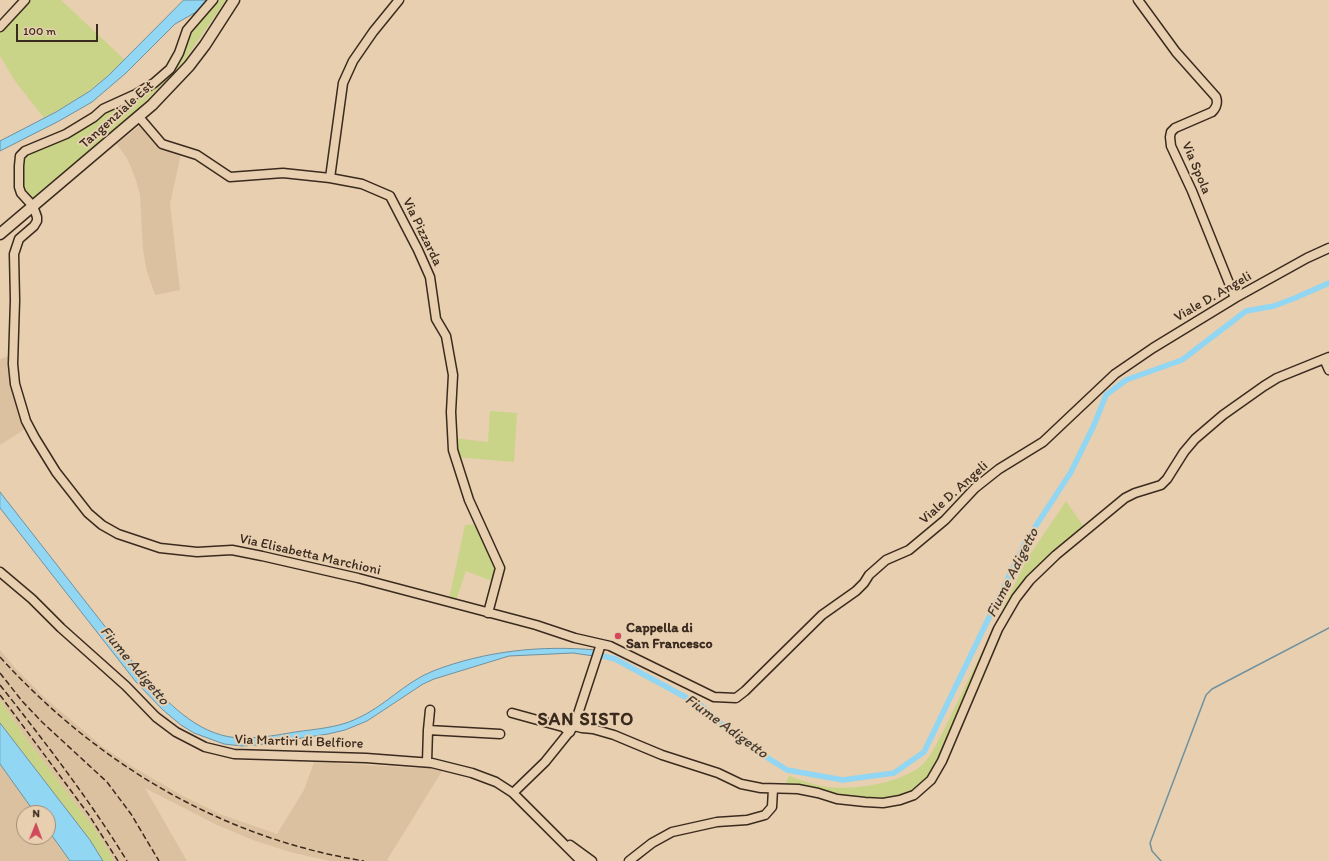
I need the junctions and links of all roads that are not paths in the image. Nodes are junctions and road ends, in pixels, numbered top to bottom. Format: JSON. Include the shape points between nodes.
{"nodes":[{"id":1,"x":25,"y":0,"type":"edge"},
{"id":2,"x":213,"y":0,"type":"edge"},
{"id":3,"x":234,"y":0,"type":"edge"},
{"id":4,"x":399,"y":0,"type":"edge"},
{"id":5,"x":1138,"y":0,"type":"edge"},
{"id":6,"x":0,"y":27,"type":"edge"},
{"id":7,"x":139,"y":117,"type":"junction"},
{"id":8,"x":330,"y":178,"type":"junction"},
{"id":9,"x":33,"y":206,"type":"junction"},
{"id":10,"x":0,"y":234,"type":"edge"},
{"id":11,"x":1329,"y":248,"type":"edge"},
{"id":12,"x":1235,"y":298,"type":"junction"},
{"id":13,"x":1326,"y":358,"type":"edge"},
{"id":14,"x":1329,"y":370,"type":"edge"},
{"id":15,"x":0,"y":572,"type":"edge"},
{"id":16,"x":488,"y":613,"type":"junction"},
{"id":17,"x":600,"y":647,"type":"junction"},
{"id":18,"x":430,"y":710,"type":"dead end"},
{"id":19,"x":512,"y":713,"type":"dead end"},
{"id":20,"x":572,"y":729,"type":"junction"},
{"id":21,"x":428,"y":730,"type":"junction"},
{"id":22,"x":500,"y":734,"type":"dead end"},
{"id":23,"x":427,"y":762,"type":"junction"},
{"id":24,"x":773,"y":788,"type":"junction"},
{"id":25,"x":513,"y":794,"type":"junction"},
{"id":26,"x":563,"y":843,"type":"junction"},
{"id":27,"x":580,"y":861,"type":"edge"},
{"id":28,"x":592,"y":861,"type":"edge"},
{"id":29,"x":629,"y":861,"type":"edge"}],
"edges":[{"from":1,"to":6,"type":"street"},
{"from":2,"to":9,"type":"street","via":[[187,30],[170,69],[154,83],[103,109],[66,134],[25,151],[20,156],[21,193]]},
{"from":3,"to":7,"type":"main road","name":"Tangenziale Est","via":[[189,66]]},
{"from":4,"to":8,"type":"street","via":[[353,61],[343,83]]},
{"from":5,"to":12,"type":"street","name":"Via Spola","via":[[1176,52],[1216,97],[1216,108],[1212,112],[1175,128],[1170,137],[1171,146]]},
{"from":7,"to":8,"type":"street","name":"Via Pizzarda","via":[[162,144],[197,155],[230,177],[283,173]]},
{"from":7,"to":9,"type":"main road","name":"Tangenziale Est"},
{"from":8,"to":16,"type":"street","name":"Via Pizzarda","via":[[362,184],[390,196],[430,277],[436,319],[446,336],[453,375],[453,450],[469,500],[500,568]]},
{"from":9,"to":10,"type":"main road","name":"Tangenziale Est"},
{"from":9,"to":16,"type":"street","name":"Via Elisabetta Marchioni","via":[[37,221],[19,239],[14,254],[15,384],[26,421],[35,438],[56,472],[88,513],[118,534],[160,548],[197,552],[232,550],[254,554],[358,578]]},
{"from":11,"to":12,"type":"street","name":"Viale D. Angeli"},
{"from":12,"to":17,"type":"street","name":"Viale D. Angeli","via":[[1115,374],[1043,442],[999,469],[975,488],[946,520],[909,550],[886,560],[856,591],[822,615],[736,698],[714,697],[610,646]]},
{"from":13,"to":14,"type":"street"},
{"from":13,"to":24,"type":"street","via":[[1277,378],[1223,415],[1195,438],[1161,485],[1125,498],[1030,580],[998,629],[942,761],[930,780],[914,795],[883,803],[837,799],[818,792],[798,789]]},
{"from":15,"to":23,"type":"street","name":"Via Martiri di Belfiore","via":[[126,686],[156,717],[176,732],[205,747],[234,754]]},
{"from":16,"to":17,"type":"street","name":"Via Elisabetta Marchioni","via":[[536,625]]},
{"from":17,"to":20,"type":"street"},
{"from":18,"to":21,"type":"street"},
{"from":19,"to":20,"type":"street"},
{"from":20,"to":24,"type":"street","via":[[593,729],[614,735],[741,784]]},
{"from":20,"to":25,"type":"street","via":[[545,762]]},
{"from":21,"to":22,"type":"street"},
{"from":21,"to":23,"type":"street"},
{"from":23,"to":25,"type":"street","name":"Via Martiri di Belfiore","via":[[472,773],[496,782]]},
{"from":24,"to":29,"type":"street","via":[[772,807],[765,815],[672,832],[652,843]]},
{"from":25,"to":26,"type":"street","name":"Via Martiri di Belfiore"},
{"from":26,"to":27,"type":"street","name":"Via Martiri di Belfiore"},
{"from":26,"to":28,"type":"street","via":[[569,844]]}]}
